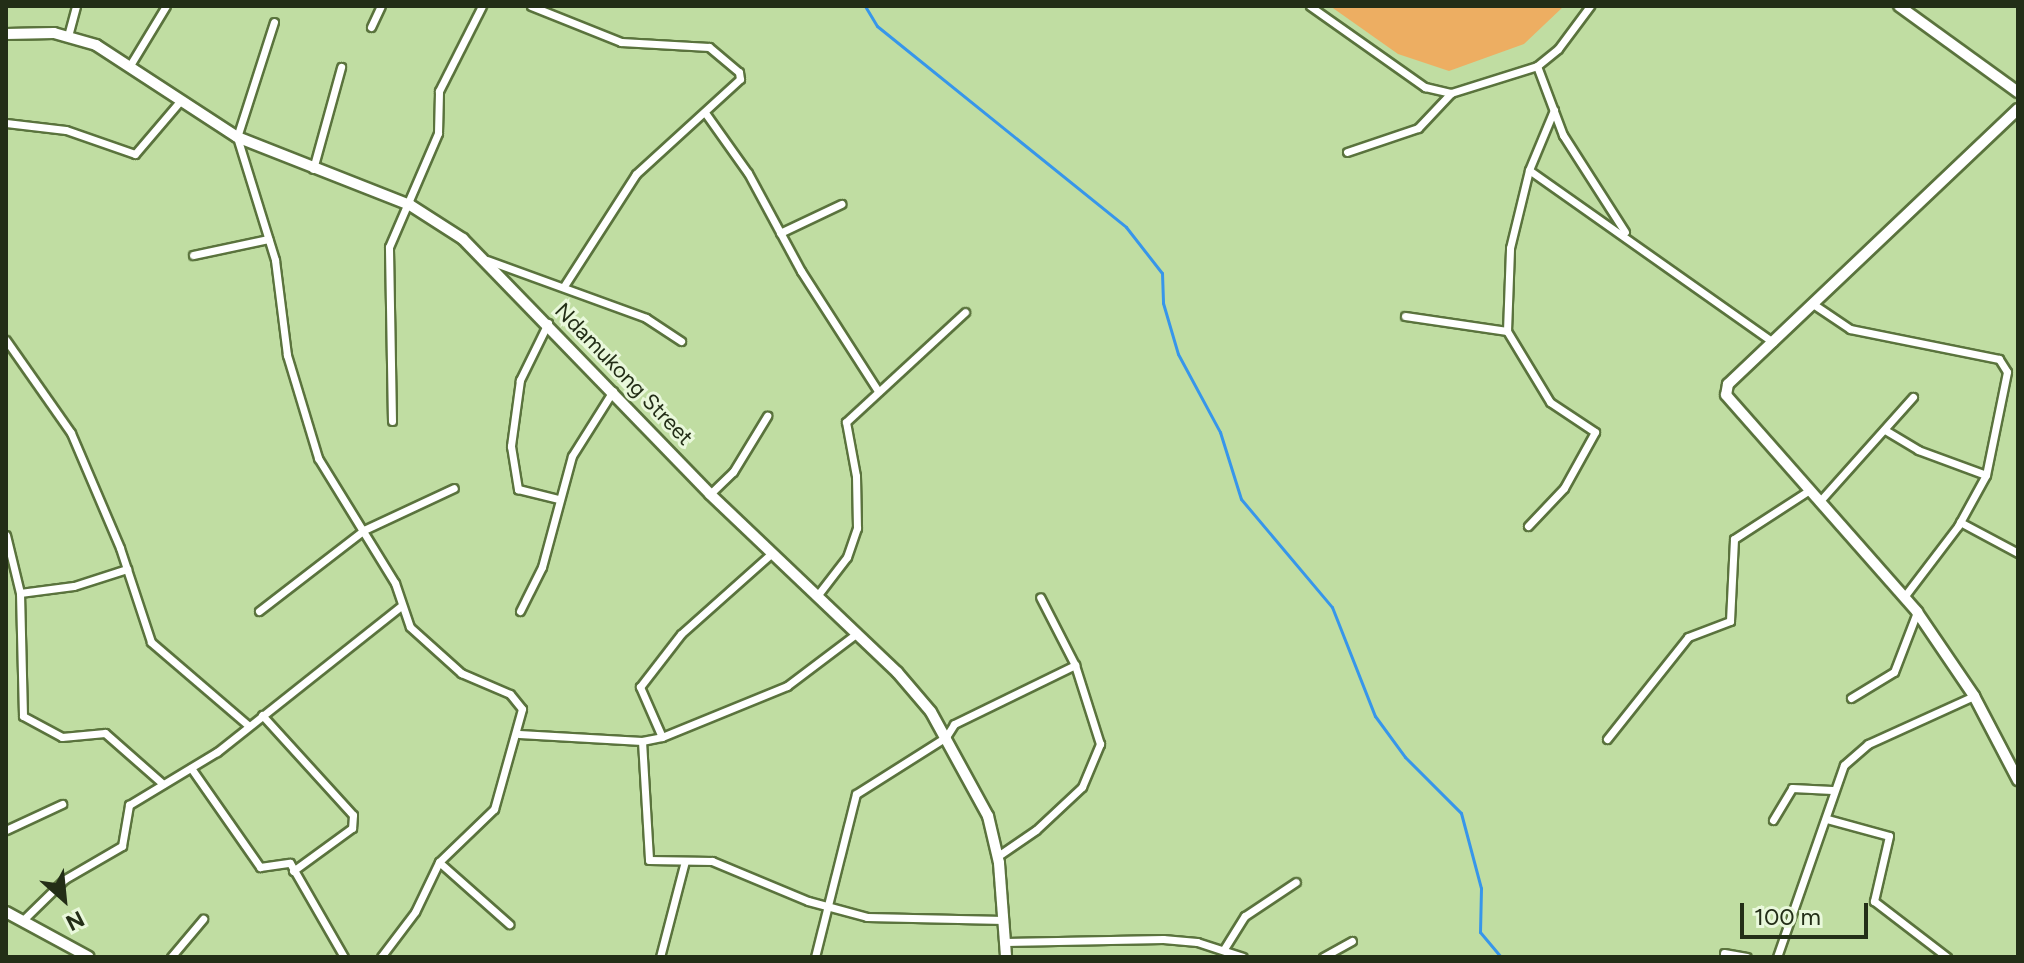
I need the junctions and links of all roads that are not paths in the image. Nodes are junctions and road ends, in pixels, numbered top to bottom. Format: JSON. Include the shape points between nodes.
{"nodes":[{"id":1,"x":76,"y":6,"type":"edge"},
{"id":2,"x":166,"y":6,"type":"edge"},
{"id":3,"x":381,"y":6,"type":"edge"},
{"id":4,"x":482,"y":6,"type":"edge"},
{"id":5,"x":531,"y":6,"type":"edge"},
{"id":6,"x":1310,"y":6,"type":"edge"},
{"id":7,"x":1590,"y":6,"type":"edge"},
{"id":8,"x":1899,"y":6,"type":"edge"},
{"id":9,"x":274,"y":22,"type":"dead end"},
{"id":10,"x":371,"y":27,"type":"dead end"},
{"id":11,"x":6,"y":34,"type":"edge"},
{"id":12,"x":68,"y":36,"type":"junction"},
{"id":13,"x":1537,"y":66,"type":"junction"},
{"id":14,"x":129,"y":67,"type":"junction"},
{"id":15,"x":341,"y":67,"type":"dead end"},
{"id":16,"x":2018,"y":92,"type":"edge"},
{"id":17,"x":1451,"y":93,"type":"junction"},
{"id":18,"x":181,"y":100,"type":"junction"},
{"id":19,"x":2018,"y":109,"type":"edge"},
{"id":20,"x":1554,"y":110,"type":"junction"},
{"id":21,"x":706,"y":114,"type":"junction"},
{"id":22,"x":6,"y":123,"type":"edge"},
{"id":23,"x":237,"y":137,"type":"junction"},
{"id":24,"x":1347,"y":152,"type":"dead end"},
{"id":25,"x":313,"y":170,"type":"junction"},
{"id":26,"x":1529,"y":170,"type":"junction"},
{"id":27,"x":841,"y":204,"type":"dead end"},
{"id":28,"x":410,"y":205,"type":"junction"},
{"id":29,"x":780,"y":233,"type":"junction"},
{"id":30,"x":1629,"y":238,"type":"junction"},
{"id":31,"x":268,"y":239,"type":"junction"},
{"id":32,"x":193,"y":255,"type":"dead end"},
{"id":33,"x":484,"y":259,"type":"junction"},
{"id":34,"x":564,"y":286,"type":"junction"},
{"id":35,"x":1813,"y":304,"type":"junction"},
{"id":36,"x":965,"y":312,"type":"dead end"},
{"id":37,"x":1405,"y":316,"type":"dead end"},
{"id":38,"x":548,"y":323,"type":"junction"},
{"id":39,"x":1507,"y":331,"type":"junction"},
{"id":40,"x":6,"y":340,"type":"edge"},
{"id":41,"x":681,"y":341,"type":"dead end"},
{"id":42,"x":1773,"y":342,"type":"junction"},
{"id":43,"x":613,"y":391,"type":"junction"},
{"id":44,"x":878,"y":391,"type":"junction"},
{"id":45,"x":1913,"y":397,"type":"dead end"},
{"id":46,"x":767,"y":416,"type":"dead end"},
{"id":47,"x":392,"y":421,"type":"dead end"},
{"id":48,"x":1885,"y":430,"type":"junction"},
{"id":49,"x":1986,"y":475,"type":"junction"},
{"id":50,"x":454,"y":488,"type":"dead end"},
{"id":51,"x":1808,"y":491,"type":"junction"},
{"id":52,"x":710,"y":494,"type":"junction"},
{"id":53,"x":558,"y":499,"type":"junction"},
{"id":54,"x":1819,"y":502,"type":"junction"},
{"id":55,"x":1960,"y":522,"type":"junction"},
{"id":56,"x":1528,"y":526,"type":"dead end"},
{"id":57,"x":364,"y":530,"type":"junction"},
{"id":58,"x":6,"y":535,"type":"edge"},
{"id":59,"x":772,"y":553,"type":"junction"},
{"id":60,"x":2018,"y":553,"type":"edge"},
{"id":61,"x":127,"y":569,"type":"junction"},
{"id":62,"x":20,"y":593,"type":"junction"},
{"id":63,"x":817,"y":596,"type":"junction"},
{"id":64,"x":1040,"y":597,"type":"dead end"},
{"id":65,"x":1904,"y":597,"type":"junction"},
{"id":66,"x":401,"y":606,"type":"junction"},
{"id":67,"x":259,"y":611,"type":"dead end"},
{"id":68,"x":520,"y":611,"type":"dead end"},
{"id":69,"x":1917,"y":612,"type":"junction"},
{"id":70,"x":857,"y":633,"type":"junction"},
{"id":71,"x":1075,"y":665,"type":"junction"},
{"id":72,"x":1974,"y":696,"type":"junction"},
{"id":73,"x":1851,"y":698,"type":"dead end"},
{"id":74,"x":262,"y":715,"type":"junction"},
{"id":75,"x":248,"y":725,"type":"junction"},
{"id":76,"x":519,"y":734,"type":"junction"},
{"id":77,"x":662,"y":737,"type":"junction"},
{"id":78,"x":946,"y":737,"type":"junction"},
{"id":79,"x":1607,"y":739,"type":"dead end"},
{"id":80,"x":642,"y":741,"type":"junction"},
{"id":81,"x":191,"y":768,"type":"junction"},
{"id":82,"x":2018,"y":780,"type":"edge"},
{"id":83,"x":163,"y":784,"type":"junction"},
{"id":84,"x":1832,"y":790,"type":"junction"},
{"id":85,"x":62,"y":804,"type":"dead end"},
{"id":86,"x":1827,"y":819,"type":"junction"},
{"id":87,"x":1773,"y":820,"type":"dead end"},
{"id":88,"x":6,"y":830,"type":"edge"},
{"id":89,"x":998,"y":856,"type":"junction"},
{"id":90,"x":685,"y":861,"type":"junction"},
{"id":91,"x":439,"y":862,"type":"junction"},
{"id":92,"x":293,"y":871,"type":"junction"},
{"id":93,"x":1296,"y":882,"type":"dead end"},
{"id":94,"x":829,"y":906,"type":"junction"},
{"id":95,"x":6,"y":912,"type":"edge"},
{"id":96,"x":203,"y":919,"type":"dead end"},
{"id":97,"x":1004,"y":920,"type":"junction"},
{"id":98,"x":22,"y":921,"type":"junction"},
{"id":99,"x":509,"y":924,"type":"dead end"},
{"id":100,"x":1352,"y":941,"type":"dead end"},
{"id":101,"x":1005,"y":942,"type":"junction"},
{"id":102,"x":1224,"y":949,"type":"junction"},
{"id":103,"x":1724,"y":953,"type":"dead end"},
{"id":104,"x":89,"y":957,"type":"edge"},
{"id":105,"x":171,"y":957,"type":"edge"},
{"id":106,"x":344,"y":957,"type":"edge"},
{"id":107,"x":381,"y":957,"type":"edge"},
{"id":108,"x":660,"y":957,"type":"edge"},
{"id":109,"x":815,"y":957,"type":"edge"},
{"id":110,"x":1006,"y":957,"type":"edge"},
{"id":111,"x":1243,"y":957,"type":"edge"},
{"id":112,"x":1323,"y":957,"type":"edge"},
{"id":113,"x":1747,"y":957,"type":"edge"},
{"id":114,"x":1777,"y":957,"type":"edge"},
{"id":115,"x":1947,"y":957,"type":"edge"}],
"edges":[{"from":1,"to":12,"type":"street"},
{"from":2,"to":14,"type":"street"},
{"from":3,"to":10,"type":"street"},
{"from":4,"to":28,"type":"street","via":[[439,91],[438,133]]},
{"from":5,"to":21,"type":"street","via":[[621,42],[709,47],[739,72],[740,79]]},
{"from":6,"to":17,"type":"street","via":[[1425,87]]},
{"from":7,"to":13,"type":"street","via":[[1558,49]]},
{"from":8,"to":16,"type":"main road"},
{"from":9,"to":23,"type":"street"},
{"from":11,"to":12,"type":"main road","name":"Ndamukong Street"},
{"from":12,"to":14,"type":"main road","name":"Ndamukong Street","via":[[96,45]]},
{"from":13,"to":17,"type":"street"},
{"from":13,"to":20,"type":"street"},
{"from":14,"to":18,"type":"main road","name":"Ndamukong Street"},
{"from":15,"to":25,"type":"street"},
{"from":17,"to":24,"type":"street","via":[[1418,128]]},
{"from":18,"to":22,"type":"street","via":[[135,154],[66,130]]},
{"from":18,"to":23,"type":"main road","name":"Ndamukong Street"},
{"from":19,"to":35,"type":"main road"},
{"from":20,"to":26,"type":"street"},
{"from":20,"to":30,"type":"street","via":[[1587,179]]},
{"from":21,"to":29,"type":"street","via":[[739,157]]},
{"from":21,"to":34,"type":"street","via":[[636,174]]},
{"from":23,"to":25,"type":"main road","name":"Ndamukong Street"},
{"from":23,"to":31,"type":"street"},
{"from":25,"to":28,"type":"main road","name":"Ndamukong Street"},
{"from":26,"to":30,"type":"street"},
{"from":26,"to":39,"type":"street","via":[[1510,248]]},
{"from":27,"to":29,"type":"street"},
{"from":28,"to":33,"type":"main road","name":"Ndamukong Street"},
{"from":28,"to":47,"type":"street","via":[[393,234],[388,260]]},
{"from":29,"to":44,"type":"street"},
{"from":30,"to":42,"type":"street"},
{"from":31,"to":32,"type":"street"},
{"from":31,"to":57,"type":"street","via":[[281,289],[287,355],[318,458]]},
{"from":33,"to":34,"type":"street"},
{"from":33,"to":38,"type":"main road","name":"Ndamukong Street"},
{"from":34,"to":41,"type":"street","via":[[656,323]]},
{"from":35,"to":42,"type":"main road"},
{"from":35,"to":49,"type":"street","via":[[1850,329],[2004,364],[2007,372]]},
{"from":36,"to":44,"type":"street"},
{"from":37,"to":39,"type":"street"},
{"from":38,"to":43,"type":"main road","name":"Ndamukong Street"},
{"from":38,"to":53,"type":"street","via":[[520,380],[511,446],[518,489]]},
{"from":39,"to":56,"type":"street","via":[[1550,402],[1595,432],[1564,488]]},
{"from":40,"to":61,"type":"street","via":[[71,433]]},
{"from":42,"to":51,"type":"main road","via":[[1728,384],[1726,395]]},
{"from":43,"to":52,"type":"main road","name":"Ndamukong Street"},
{"from":43,"to":53,"type":"street","via":[[583,434]]},
{"from":44,"to":63,"type":"street","via":[[846,422],[857,485],[857,528],[847,557]]},
{"from":45,"to":48,"type":"street"},
{"from":46,"to":52,"type":"street","via":[[733,472]]},
{"from":48,"to":49,"type":"street","via":[[1918,450]]},
{"from":48,"to":54,"type":"street"},
{"from":49,"to":55,"type":"street"},
{"from":50,"to":57,"type":"street"},
{"from":51,"to":54,"type":"main road"},
{"from":51,"to":79,"type":"street","via":[[1734,539],[1730,621],[1688,637]]},
{"from":52,"to":59,"type":"main road","name":"Ndamukong Street"},
{"from":53,"to":68,"type":"street","via":[[542,567]]},
{"from":54,"to":65,"type":"main road"},
{"from":55,"to":60,"type":"street"},
{"from":55,"to":65,"type":"street"},
{"from":57,"to":66,"type":"street","via":[[395,583]]},
{"from":57,"to":67,"type":"street"},
{"from":58,"to":62,"type":"street"},
{"from":59,"to":63,"type":"main road","name":"Ndamukong Street"},
{"from":59,"to":77,"type":"street","via":[[681,634],[640,687]]},
{"from":61,"to":62,"type":"street","via":[[74,586]]},
{"from":61,"to":75,"type":"street","via":[[151,642]]},
{"from":62,"to":83,"type":"street","via":[[23,716],[62,737],[105,733]]},
{"from":63,"to":70,"type":"main road","name":"Ndamukong Street"},
{"from":64,"to":71,"type":"street"},
{"from":65,"to":69,"type":"main road"},
{"from":66,"to":74,"type":"street"},
{"from":66,"to":76,"type":"street","via":[[410,627],[461,673],[518,701]]},
{"from":69,"to":72,"type":"main road"},
{"from":69,"to":73,"type":"street","via":[[1894,672]]},
{"from":70,"to":77,"type":"street","via":[[787,686]]},
{"from":70,"to":78,"type":"main road","name":"Ndamukong Street","via":[[916,693]]},
{"from":71,"to":78,"type":"street","via":[[954,724]]},
{"from":71,"to":89,"type":"street","via":[[1099,731],[1096,759],[1072,798]]},
{"from":72,"to":82,"type":"main road"},
{"from":72,"to":84,"type":"street","via":[[1868,744],[1844,765]]},
{"from":74,"to":75,"type":"street"},
{"from":74,"to":92,"type":"street","via":[[353,815],[352,828]]},
{"from":75,"to":81,"type":"street"},
{"from":76,"to":80,"type":"street"},
{"from":76,"to":91,"type":"street","via":[[494,809]]},
{"from":77,"to":80,"type":"street"},
{"from":78,"to":89,"type":"main road","name":"Ndamukong Street","via":[[980,795]]},
{"from":78,"to":94,"type":"street","via":[[856,794]]},
{"from":80,"to":90,"type":"street","via":[[645,853],[656,862]]},
{"from":81,"to":83,"type":"street"},
{"from":81,"to":92,"type":"street","via":[[260,867],[285,860]]},
{"from":83,"to":98,"type":"street","via":[[125,809],[127,836],[122,846],[65,879]]},
{"from":84,"to":86,"type":"street"},
{"from":84,"to":87,"type":"street","via":[[1792,788]]},
{"from":85,"to":88,"type":"street"},
{"from":86,"to":114,"type":"street"},
{"from":86,"to":115,"type":"street","via":[[1889,836],[1874,901]]},
{"from":89,"to":97,"type":"main road","name":"Ndamukong Street"},
{"from":90,"to":94,"type":"street","via":[[712,861]]},
{"from":90,"to":108,"type":"street"},
{"from":91,"to":99,"type":"street"},
{"from":91,"to":107,"type":"street","via":[[415,912]]},
{"from":92,"to":106,"type":"street"},
{"from":93,"to":102,"type":"street","via":[[1245,916]]},
{"from":94,"to":97,"type":"street","via":[[887,921]]},
{"from":94,"to":109,"type":"street"},
{"from":95,"to":98,"type":"main road"},
{"from":96,"to":105,"type":"street"},
{"from":97,"to":101,"type":"main road","name":"Ndamukong Street"},
{"from":98,"to":104,"type":"main road"},
{"from":100,"to":112,"type":"street"},
{"from":101,"to":102,"type":"street","via":[[1163,939]]},
{"from":101,"to":110,"type":"main road","name":"Ndamukong Street"},
{"from":102,"to":111,"type":"street"},
{"from":103,"to":113,"type":"street"}]}
